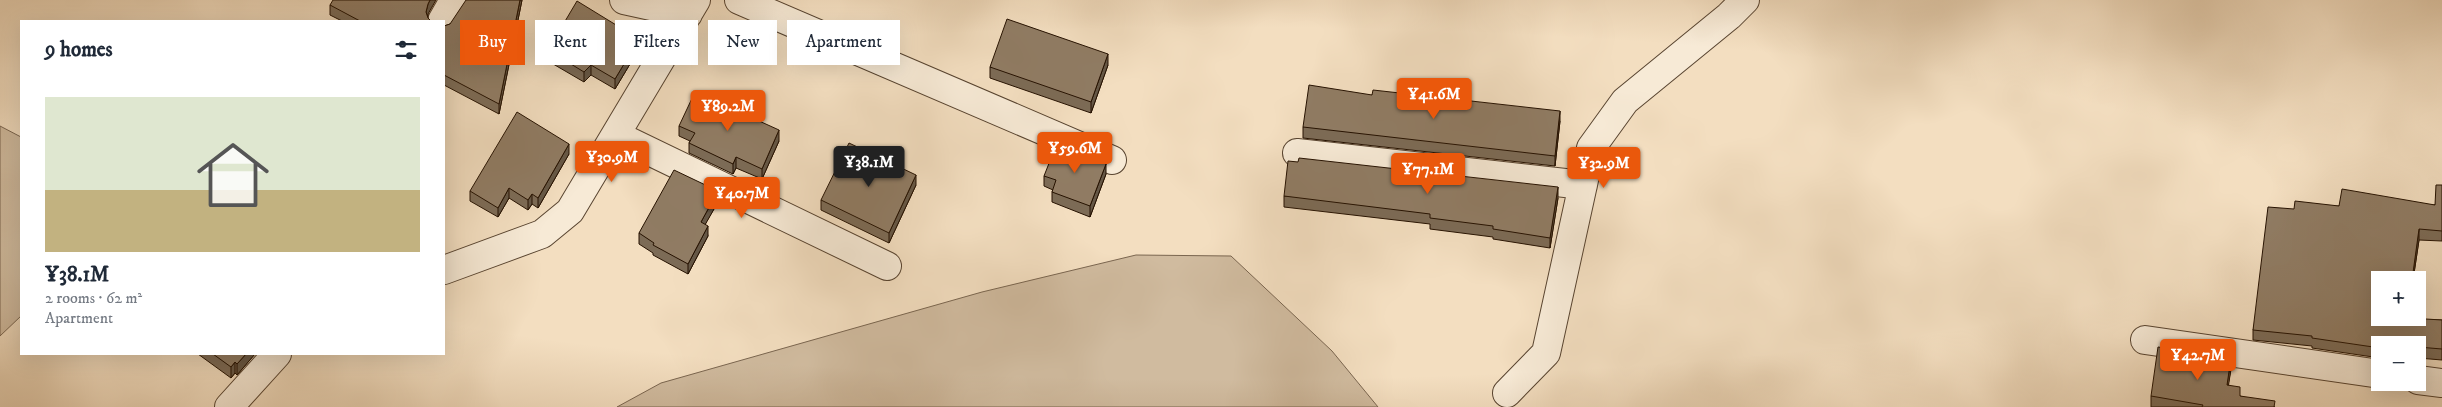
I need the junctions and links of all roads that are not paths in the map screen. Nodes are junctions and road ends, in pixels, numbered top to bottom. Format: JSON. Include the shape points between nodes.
{"nodes":[{"id":1,"x":454,"y":0,"type":"edge"},
{"id":2,"x":624,"y":0,"type":"edge"},
{"id":3,"x":738,"y":0,"type":"edge"},
{"id":4,"x":1745,"y":0,"type":"edge"},
{"id":5,"x":692,"y":7,"type":"edge"},
{"id":6,"x":443,"y":20,"type":"edge"},
{"id":7,"x":616,"y":135,"type":"junction"},
{"id":8,"x":1297,"y":153,"type":"dead end"},
{"id":9,"x":1112,"y":160,"type":"dead end"},
{"id":10,"x":1583,"y":185,"type":"junction"},
{"id":11,"x":887,"y":266,"type":"dead end"},
{"id":12,"x":445,"y":270,"type":"edge"},
{"id":13,"x":2145,"y":340,"type":"dead end"},
{"id":14,"x":277,"y":355,"type":"edge"},
{"id":15,"x":2371,"y":373,"type":"edge"},
{"id":16,"x":2426,"y":381,"type":"edge"},
{"id":17,"x":2442,"y":383,"type":"edge"},
{"id":18,"x":1507,"y":393,"type":"dead end"},
{"id":19,"x":229,"y":407,"type":"edge"}],
"edges":[{"from":1,"to":6,"type":"street"},
{"from":2,"to":5,"type":"street"},
{"from":3,"to":9,"type":"street"},
{"from":4,"to":10,"type":"street","via":[[1625,101],[1591,148]]},
{"from":5,"to":7,"type":"street"},
{"from":7,"to":11,"type":"street"},
{"from":7,"to":12,"type":"street","via":[[570,211],[542,234]]},
{"from":8,"to":10,"type":"street"},
{"from":10,"to":18,"type":"street","via":[[1546,353]]},
{"from":13,"to":15,"type":"street"},
{"from":14,"to":19,"type":"street"},
{"from":16,"to":17,"type":"street"}]}
